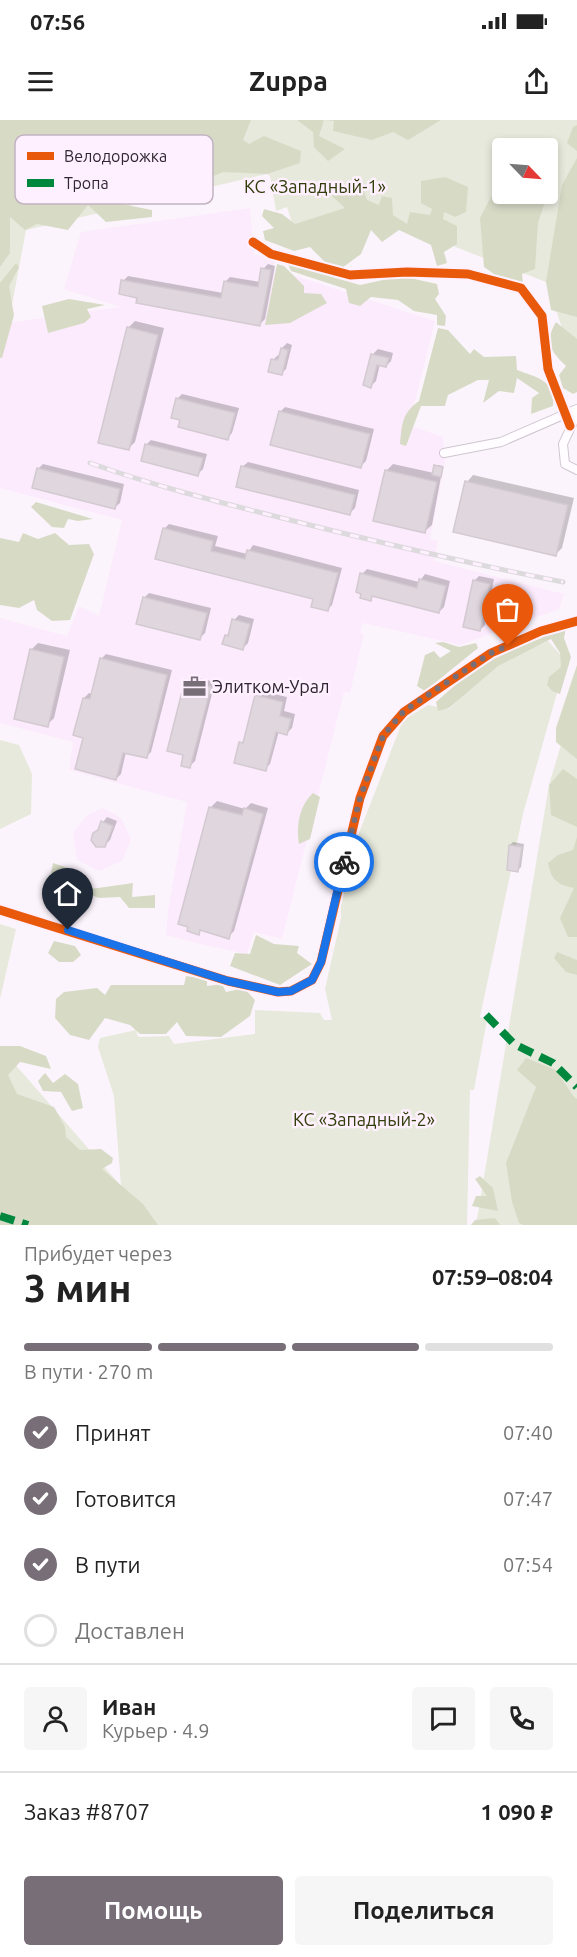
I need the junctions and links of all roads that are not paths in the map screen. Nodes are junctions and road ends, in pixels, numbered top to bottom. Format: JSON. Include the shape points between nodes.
{"nodes":[{"id":1,"x":253,"y":242,"type":"dead end"},
{"id":2,"x":577,"y":409,"type":"edge"},
{"id":3,"x":566,"y":413,"type":"junction"},
{"id":4,"x":577,"y":414,"type":"edge"},
{"id":5,"x":570,"y":426,"type":"junction"},
{"id":6,"x":444,"y":453,"type":"dead end"},
{"id":7,"x":577,"y":470,"type":"edge"},
{"id":8,"x":577,"y":621,"type":"edge"},
{"id":9,"x":0,"y":910,"type":"edge"}],
"edges":[{"from":1,"to":3,"type":"street","via":[[271,254],[350,275],[468,274],[521,288],[542,316],[548,369]]},
{"from":2,"to":3,"type":"street"},
{"from":3,"to":5,"type":"street"},
{"from":3,"to":6,"type":"street","via":[[501,442]]},
{"from":4,"to":5,"type":"street"},
{"from":5,"to":7,"type":"street","via":[[563,444],[565,464]]},
{"from":8,"to":9,"type":"street","via":[[541,631],[491,653],[404,711],[383,736],[360,798],[321,962],[312,980],[291,991],[278,992],[228,981]]}]}
